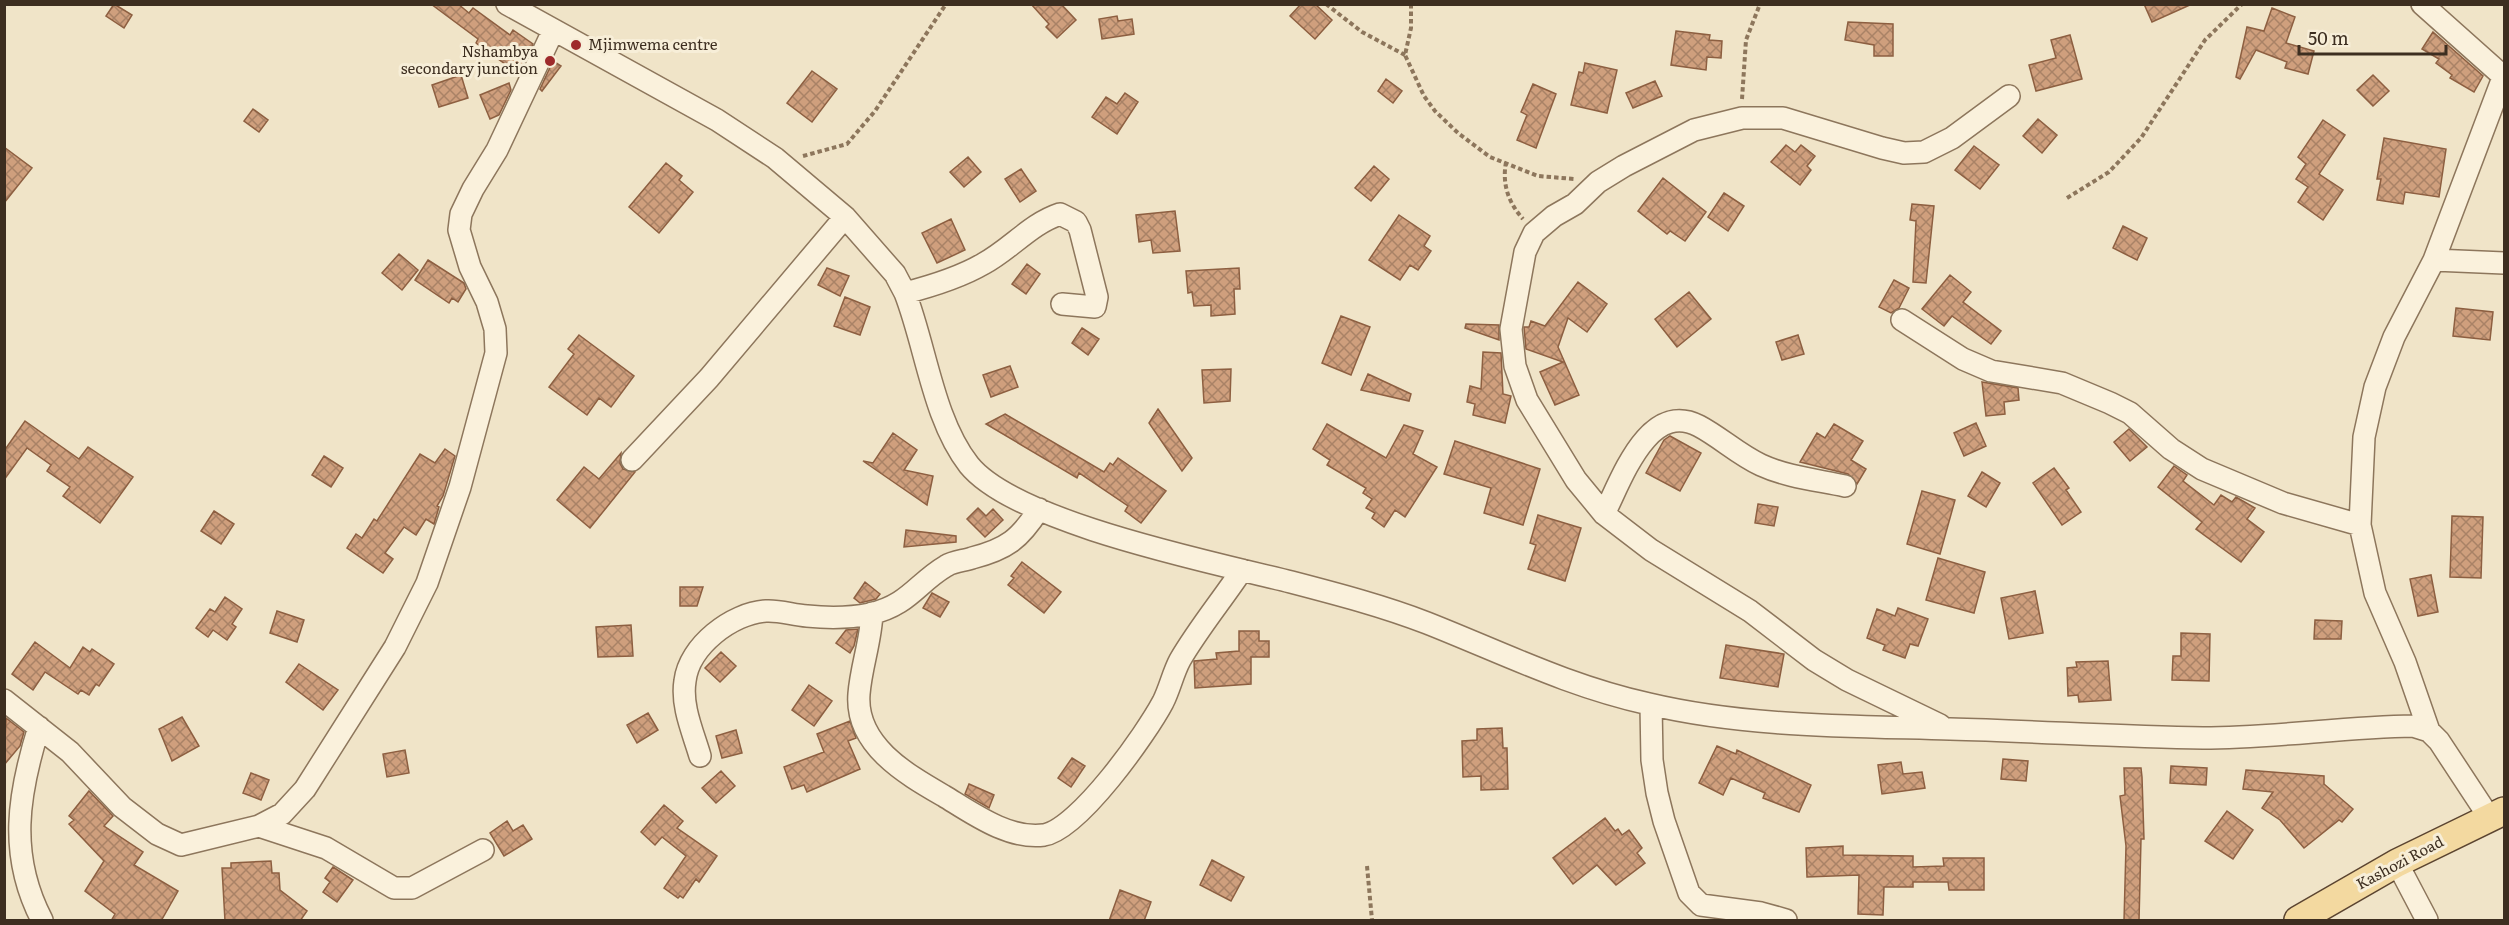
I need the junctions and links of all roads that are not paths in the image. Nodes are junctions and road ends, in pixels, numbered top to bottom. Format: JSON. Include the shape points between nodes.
{"nodes":[{"id":1,"x":507,"y":4,"type":"edge"},
{"id":2,"x":2421,"y":4,"type":"edge"},
{"id":3,"x":553,"y":31,"type":"junction"},
{"id":4,"x":2504,"y":76,"type":"edge"},
{"id":5,"x":2009,"y":96,"type":"dead end"},
{"id":6,"x":844,"y":217,"type":"junction"},
{"id":7,"x":2434,"y":260,"type":"junction"},
{"id":8,"x":2505,"y":263,"type":"edge"},
{"id":9,"x":905,"y":292,"type":"junction"},
{"id":10,"x":1062,"y":304,"type":"dead end"},
{"id":11,"x":1902,"y":320,"type":"dead end"},
{"id":12,"x":632,"y":460,"type":"dead end"},
{"id":13,"x":1845,"y":486,"type":"dead end"},
{"id":14,"x":1040,"y":509,"type":"junction"},
{"id":15,"x":1604,"y":514,"type":"junction"},
{"id":16,"x":2360,"y":525,"type":"junction"},
{"id":17,"x":1242,"y":570,"type":"junction"},
{"id":18,"x":872,"y":614,"type":"junction"},
{"id":19,"x":4,"y":700,"type":"edge"},
{"id":20,"x":1651,"y":705,"type":"junction"},
{"id":21,"x":39,"y":727,"type":"junction"},
{"id":22,"x":1949,"y":729,"type":"junction"},
{"id":23,"x":2429,"y":731,"type":"junction"},
{"id":24,"x":700,"y":756,"type":"dead end"},
{"id":25,"x":2497,"y":814,"type":"edge"},
{"id":26,"x":259,"y":826,"type":"junction"},
{"id":27,"x":483,"y":850,"type":"dead end"},
{"id":28,"x":2397,"y":863,"type":"junction"},
{"id":29,"x":42,"y":921,"type":"edge"},
{"id":30,"x":1786,"y":921,"type":"edge"},
{"id":31,"x":2298,"y":921,"type":"edge"},
{"id":32,"x":2427,"y":921,"type":"edge"}],
"edges":[{"from":1,"to":3,"type":"street"},
{"from":2,"to":4,"type":"street"},
{"from":3,"to":6,"type":"street","via":[[717,120],[775,158]]},
{"from":3,"to":26,"type":"street","via":[[497,150],[460,214],[459,230],[470,267],[493,320],[496,353],[460,487],[427,583],[395,647],[305,789],[282,814]]},
{"from":4,"to":7,"type":"street"},
{"from":5,"to":15,"type":"street","via":[[1952,138],[1924,152],[1882,148],[1783,118],[1742,118],[1694,130],[1598,182],[1534,233],[1516,291],[1511,328],[1515,366],[1546,435],[1575,480]]},
{"from":6,"to":9,"type":"street","via":[[895,274]]},
{"from":6,"to":12,"type":"street","via":[[710,378]]},
{"from":7,"to":8,"type":"street"},
{"from":7,"to":16,"type":"street","via":[[2394,337],[2374,387],[2364,437]]},
{"from":9,"to":10,"type":"street","via":[[937,285],[983,265],[1042,220],[1060,214],[1076,222],[1080,230],[1097,297],[1095,307]]},
{"from":9,"to":14,"type":"street","via":[[946,427],[971,468],[1010,496]]},
{"from":11,"to":16,"type":"street","via":[[1963,359],[1991,370],[2062,383],[2110,403],[2130,413],[2171,449],[2202,469],[2283,503]]},
{"from":13,"to":15,"type":"street","via":[[1761,465],[1699,426],[1670,420],[1659,425],[1634,455]]},
{"from":14,"to":17,"type":"street","via":[[1128,541]]},
{"from":14,"to":18,"type":"street","via":[[1023,533],[1000,550],[948,564],[909,598]]},
{"from":15,"to":22,"type":"street","via":[[1650,550],[1750,611],[1814,660]]},
{"from":16,"to":23,"type":"street","via":[[2375,593]]},
{"from":17,"to":18,"type":"street","via":[[1181,658],[1163,701],[1113,774],[1064,828],[1045,834],[1011,831],[984,819],[910,776],[869,737],[860,715],[859,696]]},
{"from":17,"to":20,"type":"street","via":[[1365,601],[1546,674]]},
{"from":18,"to":24,"type":"street","via":[[808,616],[767,611],[741,616],[717,630],[697,652],[685,679],[684,702]]},
{"from":19,"to":21,"type":"street"},
{"from":20,"to":22,"type":"street","via":[[1734,718]]},
{"from":20,"to":30,"type":"street","via":[[1657,793],[1689,893],[1701,905],[1761,913]]},
{"from":21,"to":26,"type":"street","via":[[157,834],[181,844]]},
{"from":21,"to":29,"type":"street","via":[[25,772],[19,822],[22,863]]},
{"from":22,"to":23,"type":"street","via":[[2207,738],[2413,726]]},
{"from":23,"to":25,"type":"street"},
{"from":25,"to":28,"type":"main road","name":"Kashozi Road"},
{"from":26,"to":27,"type":"street","via":[[326,848],[394,888],[412,888]]},
{"from":28,"to":31,"type":"main road","name":"Kashozi Road"},
{"from":28,"to":32,"type":"street"}]}
